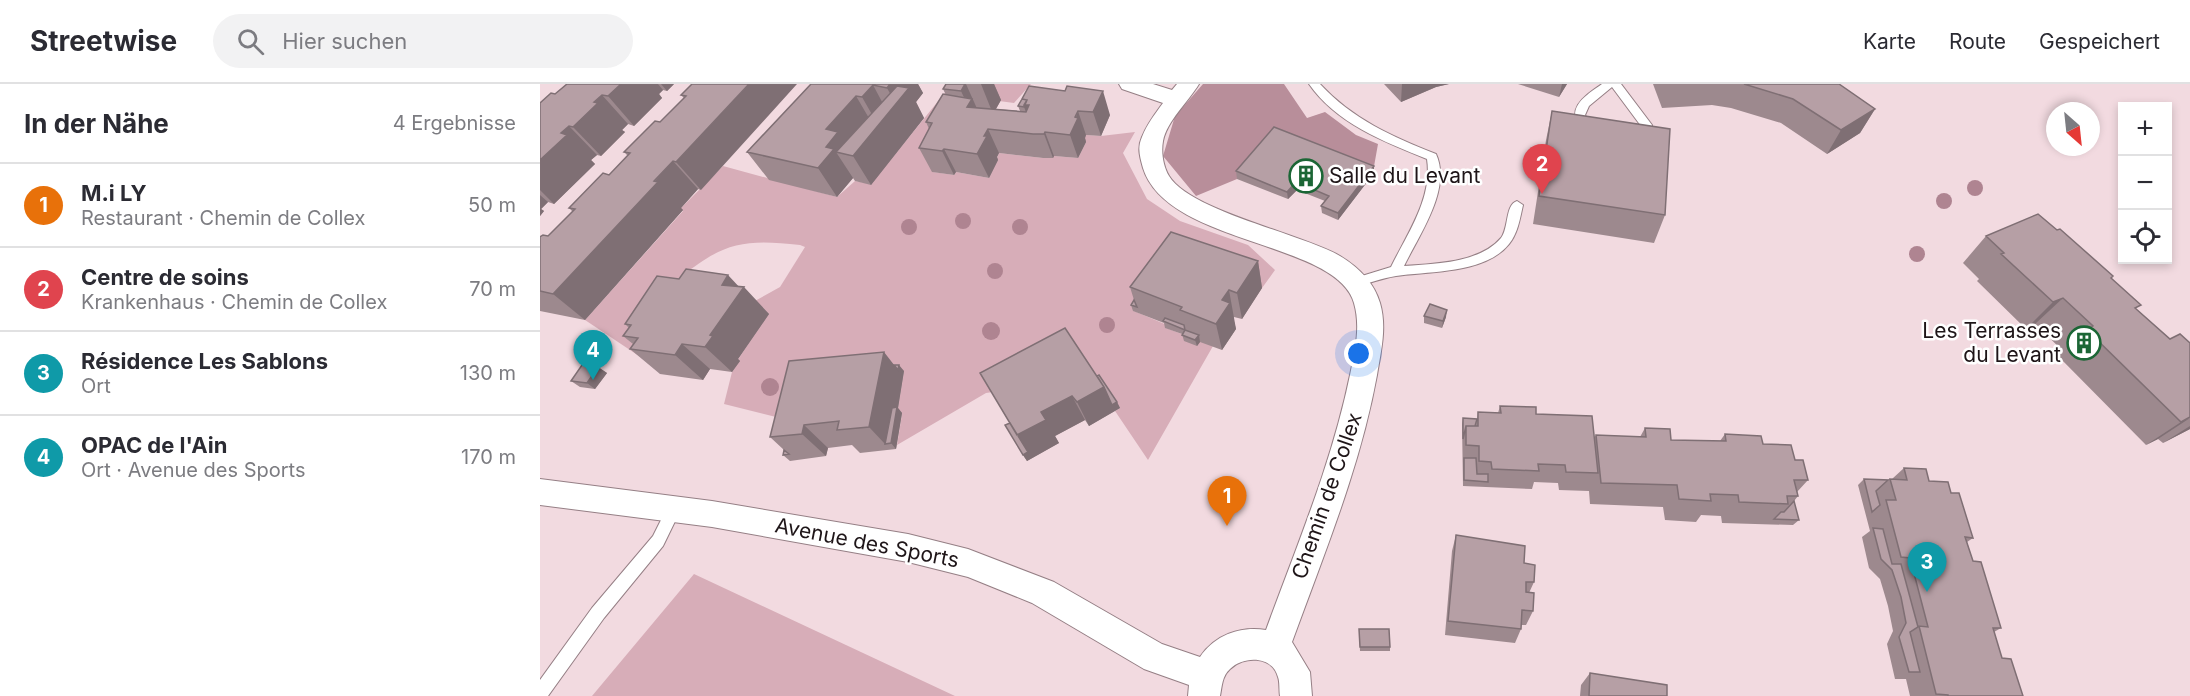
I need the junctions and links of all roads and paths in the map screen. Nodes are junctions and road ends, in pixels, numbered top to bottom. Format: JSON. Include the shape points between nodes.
{"nodes":[{"id":1,"x":1130,"y":84,"type":"edge"},
{"id":2,"x":1314,"y":84,"type":"edge"},
{"id":3,"x":1609,"y":84,"type":"edge"},
{"id":4,"x":1616,"y":84,"type":"edge"},
{"id":5,"x":1182,"y":92,"type":"edge"},
{"id":6,"x":1591,"y":135,"type":"edge"},
{"id":7,"x":1628,"y":143,"type":"edge"},
{"id":8,"x":1517,"y":205,"type":"dead end"},
{"id":9,"x":1395,"y":271,"type":"junction"},
{"id":10,"x":1356,"y":282,"type":"junction"},
{"id":11,"x":540,"y":492,"type":"edge"},
{"id":12,"x":674,"y":509,"type":"junction"},
{"id":13,"x":1275,"y":648,"type":"junction"},
{"id":14,"x":1205,"y":685,"type":"edge"},
{"id":15,"x":540,"y":694,"type":"edge"},
{"id":16,"x":1296,"y":696,"type":"edge"}],
"edges":[{"from":1,"to":5,"type":"street"},
{"from":2,"to":9,"type":"lane","via":[[1347,117],[1432,157],[1435,176],[1429,201]]},
{"from":3,"to":6,"type":"lane","via":[[1578,112],[1578,120]]},
{"from":4,"to":7,"type":"lane","via":[[1646,125],[1647,137]]},
{"from":5,"to":10,"type":"street","name":"Chemin de Collex","via":[[1158,126],[1150,153],[1159,181],[1182,202],[1328,261]]},
{"from":8,"to":9,"type":"lane","via":[[1507,239],[1494,252],[1473,260]]},
{"from":9,"to":10,"type":"lane"},
{"from":10,"to":13,"type":"street","name":"Chemin de Collex","via":[[1370,318],[1362,386],[1349,442]]},
{"from":11,"to":12,"type":"street","name":"Avenue des Sports"},
{"from":12,"to":14,"type":"street","name":"Avenue des Sports","via":[[908,548],[968,563],[1043,592]]},
{"from":12,"to":15,"type":"lane","via":[[658,541],[598,613]]},
{"from":13,"to":14,"type":"street","via":[[1244,643],[1228,649],[1216,660]]},
{"from":13,"to":16,"type":"street","via":[[1295,672]]}]}
